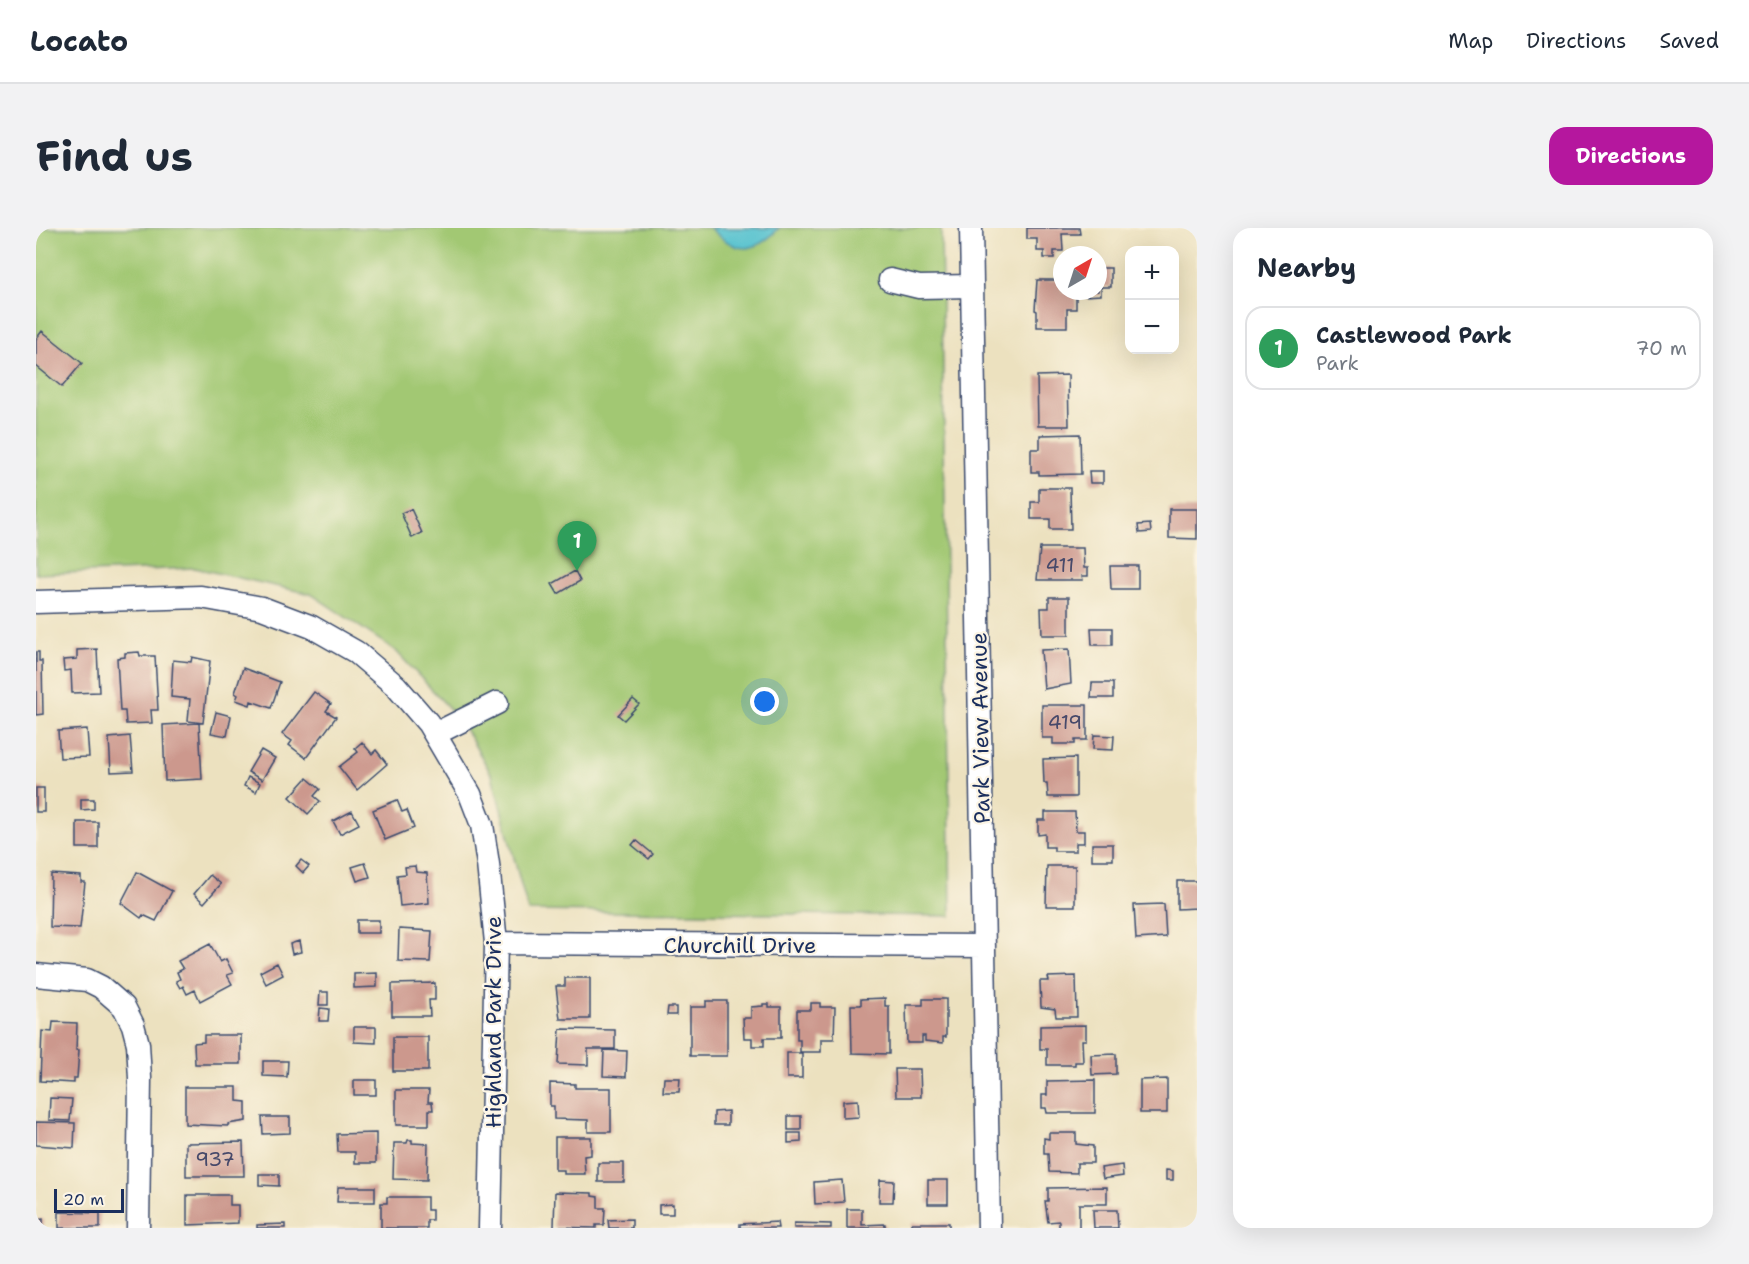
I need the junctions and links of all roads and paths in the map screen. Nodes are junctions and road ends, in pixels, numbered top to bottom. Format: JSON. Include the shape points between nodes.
{"nodes":[{"id":1,"x":970,"y":228,"type":"edge"},
{"id":2,"x":890,"y":280,"type":"dead end"},
{"id":3,"x":972,"y":286,"type":"junction"},
{"id":4,"x":36,"y":602,"type":"edge"},
{"id":5,"x":497,"y":704,"type":"dead end"},
{"id":6,"x":435,"y":734,"type":"junction"},
{"id":7,"x":496,"y":943,"type":"junction"},
{"id":8,"x":984,"y":946,"type":"junction"},
{"id":9,"x":36,"y":975,"type":"edge"},
{"id":10,"x":138,"y":1228,"type":"edge"},
{"id":11,"x":490,"y":1228,"type":"edge"},
{"id":12,"x":989,"y":1228,"type":"edge"}],
"edges":[{"from":1,"to":3,"type":"street","name":"Park View Avenue"},
{"from":2,"to":3,"type":"street","via":[[919,287]]},
{"from":3,"to":8,"type":"street","name":"Park View Avenue"},
{"from":4,"to":6,"type":"street","name":"Highland Park Drive","via":[[201,597],[262,608],[312,627],[356,652],[396,686]]},
{"from":5,"to":6,"type":"street"},
{"from":6,"to":7,"type":"street","name":"Highland Park Drive","via":[[470,794],[482,825]]},
{"from":7,"to":8,"type":"street","name":"Churchill Drive"},
{"from":7,"to":11,"type":"street","name":"Highland Park Drive"},
{"from":8,"to":12,"type":"street","name":"Park View Avenue"},
{"from":9,"to":10,"type":"street","via":[[87,980],[101,987],[124,1008],[133,1025],[140,1078]]}]}
